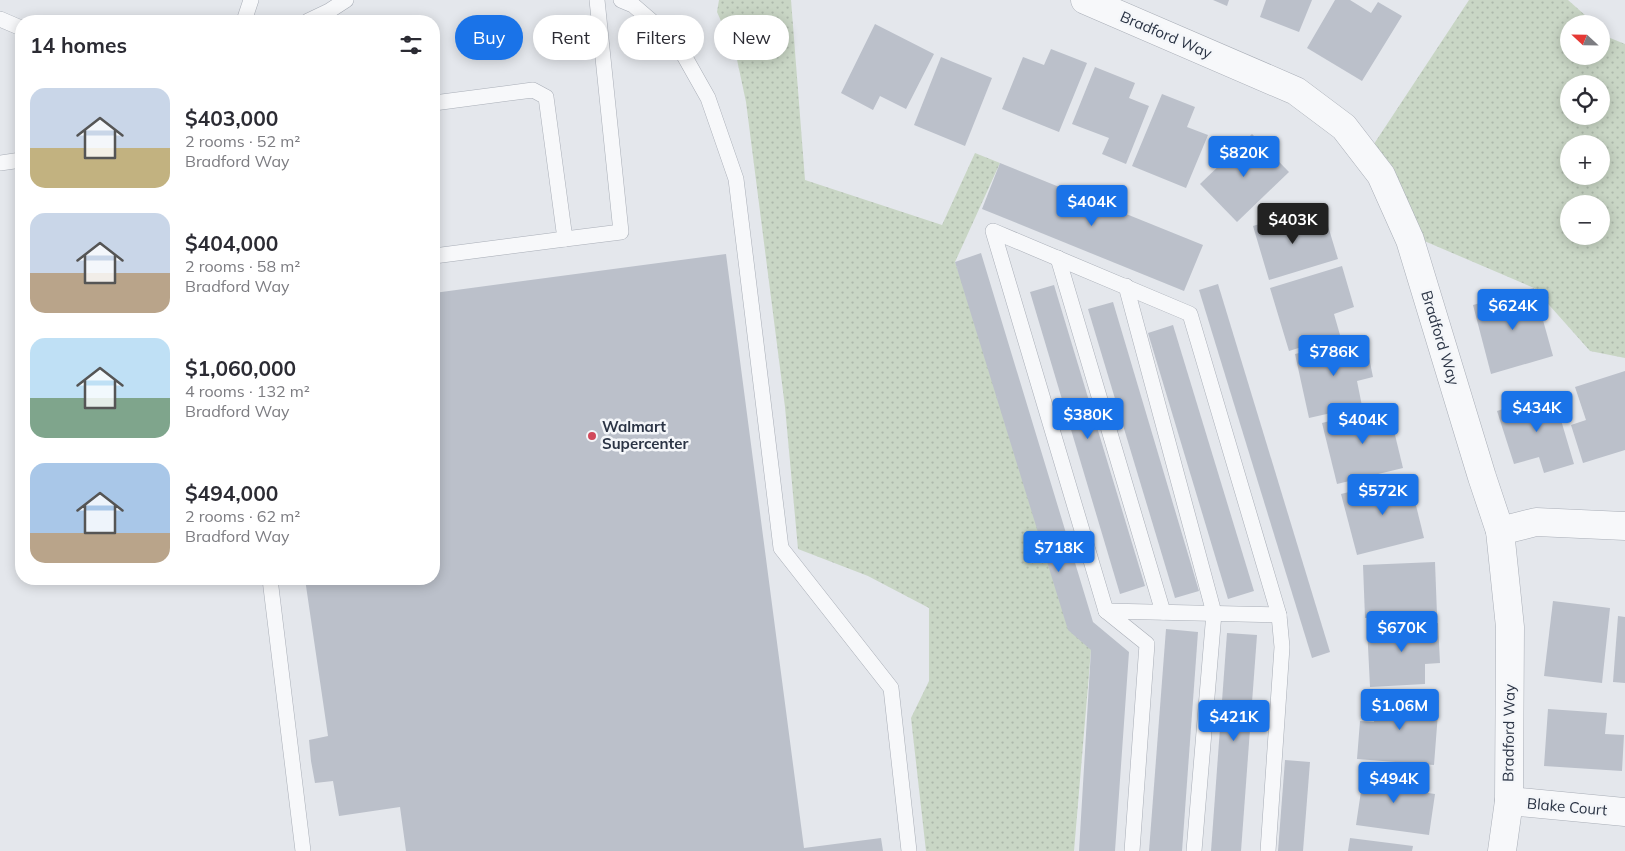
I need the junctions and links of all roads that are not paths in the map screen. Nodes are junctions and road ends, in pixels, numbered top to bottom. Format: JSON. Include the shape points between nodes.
{"nodes":[{"id":1,"x":250,"y":0,"type":"edge"},
{"id":2,"x":346,"y":0,"type":"edge"},
{"id":3,"x":597,"y":0,"type":"edge"},
{"id":4,"x":621,"y":0,"type":"edge"},
{"id":5,"x":1085,"y":0,"type":"edge"},
{"id":6,"x":246,"y":15,"type":"edge"},
{"id":7,"x":321,"y":15,"type":"edge"},
{"id":8,"x":0,"y":18,"type":"edge"},
{"id":9,"x":15,"y":25,"type":"edge"},
{"id":10,"x":440,"y":102,"type":"edge"},
{"id":11,"x":15,"y":161,"type":"edge"},
{"id":12,"x":0,"y":163,"type":"edge"},
{"id":13,"x":565,"y":239,"type":"junction"},
{"id":14,"x":440,"y":255,"type":"edge"},
{"id":15,"x":1058,"y":258,"type":"junction"},
{"id":16,"x":1126,"y":286,"type":"junction"},
{"id":17,"x":1625,"y":526,"type":"edge"},
{"id":18,"x":1500,"y":531,"type":"junction"},
{"id":19,"x":271,"y":585,"type":"edge"},
{"id":20,"x":1106,"y":611,"type":"junction"},
{"id":21,"x":1163,"y":612,"type":"junction"},
{"id":22,"x":1214,"y":613,"type":"junction"},
{"id":23,"x":1279,"y":615,"type":"junction"},
{"id":24,"x":1508,"y":802,"type":"junction"},
{"id":25,"x":1625,"y":812,"type":"edge"},
{"id":26,"x":304,"y":851,"type":"edge"},
{"id":27,"x":909,"y":851,"type":"edge"},
{"id":28,"x":1132,"y":851,"type":"edge"},
{"id":29,"x":1194,"y":851,"type":"edge"},
{"id":30,"x":1268,"y":851,"type":"edge"},
{"id":31,"x":1502,"y":851,"type":"edge"}],
"edges":[{"from":1,"to":6,"type":"lane"},
{"from":2,"to":7,"type":"lane"},
{"from":3,"to":13,"type":"lane","via":[[620,232]]},
{"from":4,"to":27,"type":"lane","via":[[633,5],[677,43],[708,98],[736,179],[781,548],[891,688]]},
{"from":5,"to":18,"type":"street","name":"Bradford Way","via":[[1296,91],[1344,127],[1380,175],[1410,240]]},
{"from":8,"to":9,"type":"lane"},
{"from":10,"to":13,"type":"lane","via":[[533,90],[546,97]]},
{"from":11,"to":12,"type":"lane"},
{"from":13,"to":14,"type":"lane"},
{"from":15,"to":16,"type":"lane"},
{"from":15,"to":20,"type":"lane","via":[[993,231]]},
{"from":15,"to":21,"type":"lane"},
{"from":16,"to":22,"type":"lane"},
{"from":16,"to":23,"type":"lane","via":[[1190,314]]},
{"from":17,"to":18,"type":"street","via":[[1536,522]]},
{"from":18,"to":24,"type":"street","name":"Bradford Way","via":[[1510,627]]},
{"from":19,"to":26,"type":"lane"},
{"from":20,"to":21,"type":"lane"},
{"from":20,"to":28,"type":"lane","via":[[1147,644]]},
{"from":21,"to":22,"type":"lane"},
{"from":22,"to":23,"type":"lane"},
{"from":22,"to":29,"type":"lane"},
{"from":23,"to":30,"type":"lane","via":[[1282,647]]},
{"from":24,"to":25,"type":"street","name":"Blake Court"},
{"from":24,"to":31,"type":"street","name":"Bradford Way"}]}
